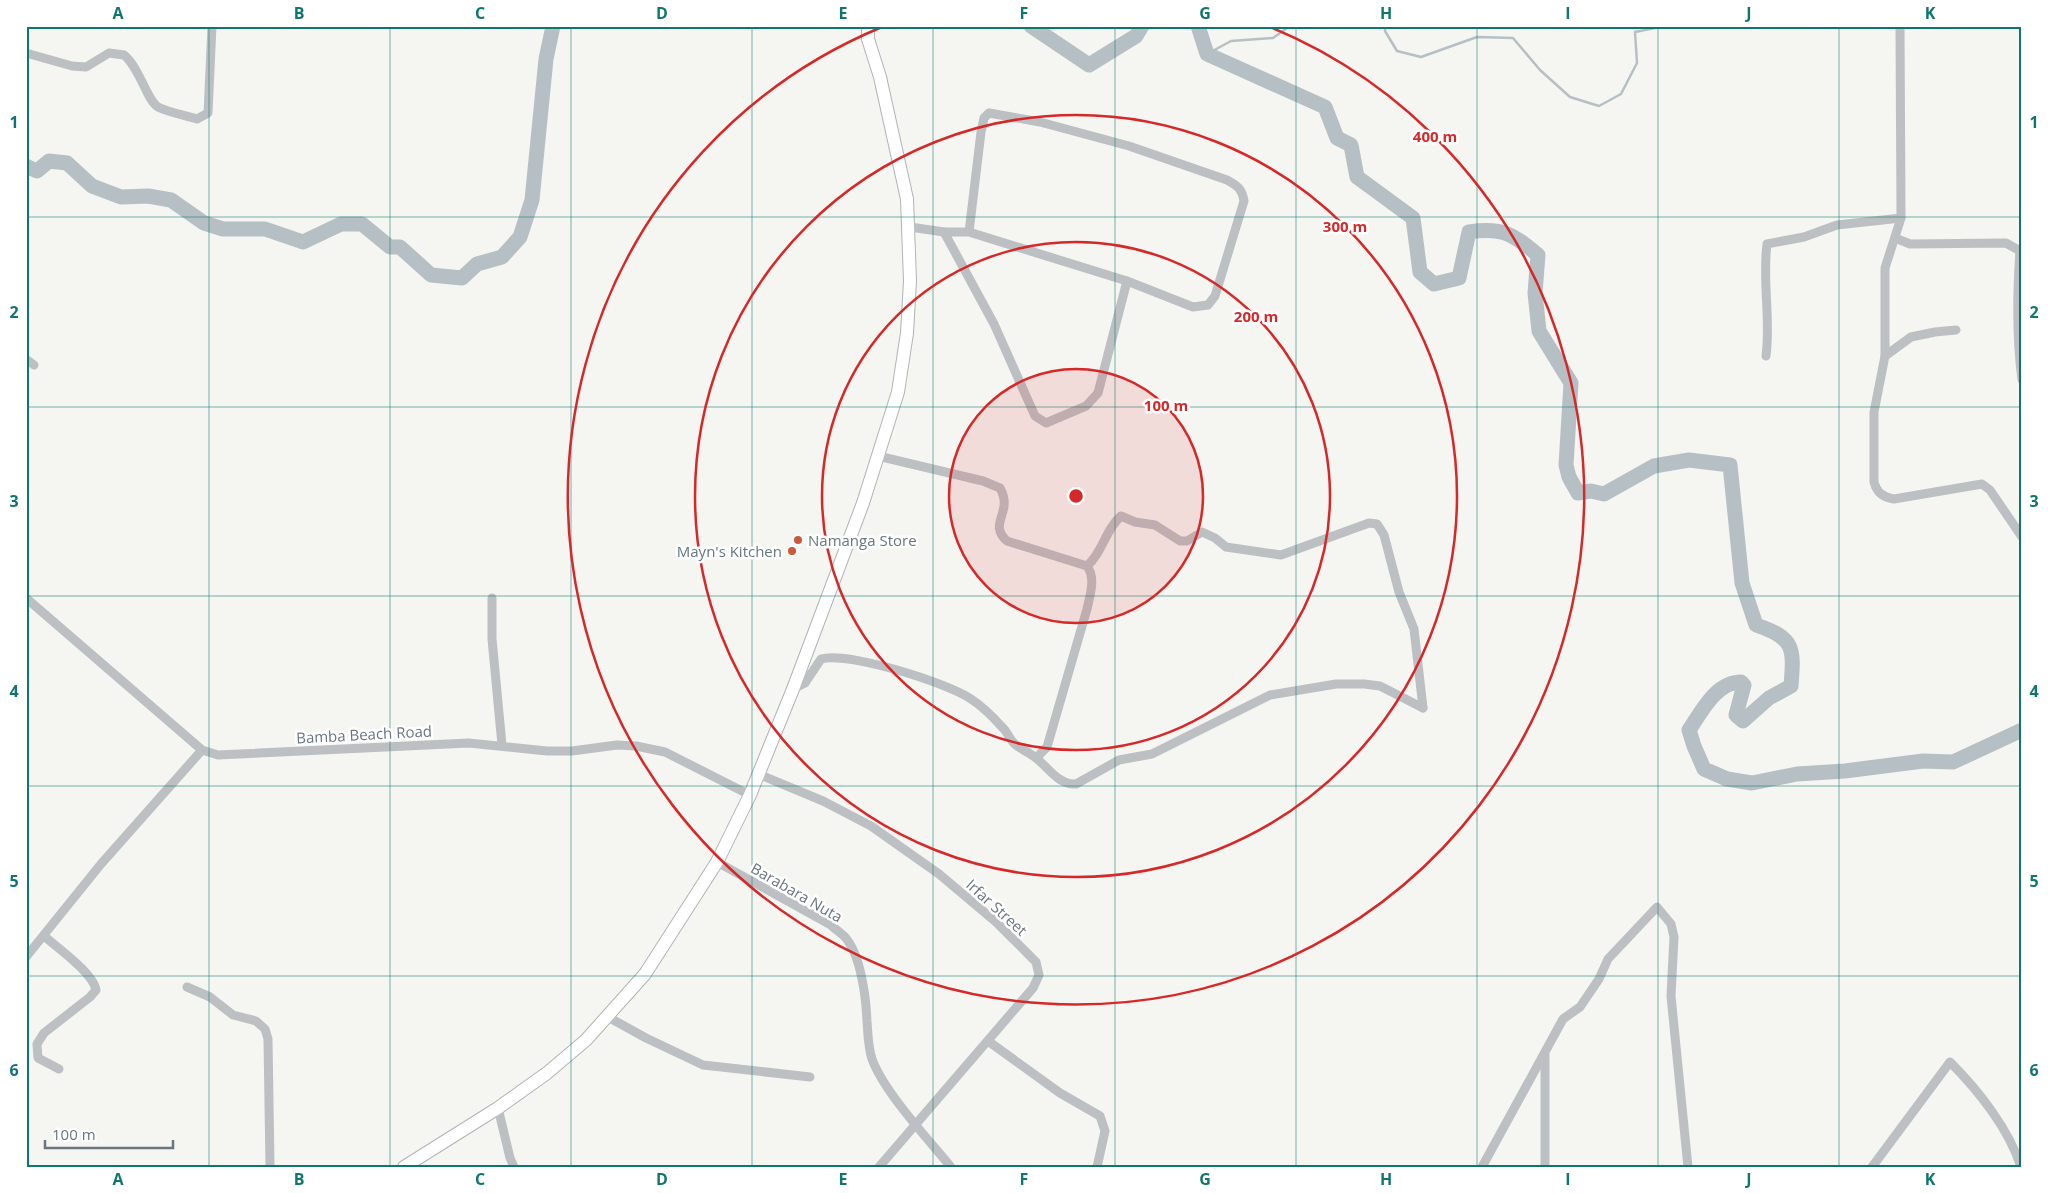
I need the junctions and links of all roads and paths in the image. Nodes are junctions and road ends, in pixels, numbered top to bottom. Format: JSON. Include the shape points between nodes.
{"nodes":[{"id":1,"x":212,"y":26,"type":"edge"},
{"id":2,"x":868,"y":26,"type":"edge"},
{"id":3,"x":1900,"y":26,"type":"edge"},
{"id":4,"x":26,"y":54,"type":"edge"},
{"id":5,"x":1900,"y":218,"type":"junction"},
{"id":6,"x":910,"y":227,"type":"junction"},
{"id":7,"x":944,"y":232,"type":"junction"},
{"id":8,"x":969,"y":232,"type":"junction"},
{"id":9,"x":1896,"y":238,"type":"junction"},
{"id":10,"x":2021,"y":251,"type":"edge"},
{"id":11,"x":1126,"y":281,"type":"junction"},
{"id":12,"x":1956,"y":330,"type":"dead end"},
{"id":13,"x":1766,"y":356,"type":"dead end"},
{"id":14,"x":1885,"y":356,"type":"junction"},
{"id":15,"x":26,"y":359,"type":"edge"},
{"id":16,"x":34,"y":365,"type":"dead end"},
{"id":17,"x":2022,"y":380,"type":"edge"},
{"id":18,"x":878,"y":456,"type":"junction"},
{"id":19,"x":2022,"y":537,"type":"edge"},
{"id":20,"x":1087,"y":566,"type":"junction"},
{"id":21,"x":26,"y":598,"type":"edge"},
{"id":22,"x":492,"y":598,"type":"dead end"},
{"id":23,"x":793,"y":689,"type":"junction"},
{"id":24,"x":502,"y":746,"type":"junction"},
{"id":25,"x":202,"y":750,"type":"junction"},
{"id":26,"x":1036,"y":758,"type":"junction"},
{"id":27,"x":758,"y":774,"type":"junction"},
{"id":28,"x":750,"y":795,"type":"junction"},
{"id":29,"x":717,"y":862,"type":"junction"},
{"id":30,"x":44,"y":936,"type":"junction"},
{"id":31,"x":26,"y":957,"type":"edge"},
{"id":32,"x":187,"y":987,"type":"dead end"},
{"id":33,"x":608,"y":1017,"type":"junction"},
{"id":34,"x":988,"y":1041,"type":"junction"},
{"id":35,"x":1545,"y":1054,"type":"junction"},
{"id":36,"x":59,"y":1069,"type":"dead end"},
{"id":37,"x":810,"y":1077,"type":"dead end"},
{"id":38,"x":498,"y":1108,"type":"junction"},
{"id":39,"x":915,"y":1123,"type":"junction"},
{"id":40,"x":270,"y":1167,"type":"edge"},
{"id":41,"x":404,"y":1167,"type":"edge"},
{"id":42,"x":514,"y":1167,"type":"edge"},
{"id":43,"x":879,"y":1167,"type":"edge"},
{"id":44,"x":951,"y":1167,"type":"edge"},
{"id":45,"x":1097,"y":1167,"type":"edge"},
{"id":46,"x":1482,"y":1167,"type":"edge"},
{"id":47,"x":1544,"y":1167,"type":"edge"},
{"id":48,"x":1688,"y":1167,"type":"edge"},
{"id":49,"x":1872,"y":1167,"type":"edge"},
{"id":50,"x":2021,"y":1167,"type":"edge"}],
"edges":[{"from":1,"to":4,"type":"street","via":[[208,113],[197,119],[157,107],[151,101],[139,71],[124,55],[109,53],[86,67]]},
{"from":2,"to":6,"type":"main road","via":[[868,39],[880,77],[907,199]]},
{"from":3,"to":5,"type":"street"},
{"from":5,"to":9,"type":"street"},
{"from":5,"to":13,"type":"street","via":[[1837,226],[1767,244],[1766,318],[1769,337]]},
{"from":6,"to":7,"type":"street"},
{"from":6,"to":18,"type":"main road","via":[[907,333],[898,392]]},
{"from":7,"to":8,"type":"street"},
{"from":7,"to":11,"type":"street","via":[[994,324],[1035,416],[1046,423],[1086,406],[1098,393]]},
{"from":8,"to":11,"type":"street"},
{"from":8,"to":11,"type":"street","via":[[981,132],[984,118],[989,113],[1040,122],[1129,146],[1239,186],[1244,201],[1216,296],[1208,305],[1193,307]]},
{"from":9,"to":10,"type":"street","via":[[1910,244],[2006,243]]},
{"from":9,"to":14,"type":"street","via":[[1884,268]]},
{"from":10,"to":17,"type":"street","via":[[2017,301]]},
{"from":12,"to":14,"type":"street","via":[[1911,337]]},
{"from":14,"to":19,"type":"street","via":[[1874,412],[1876,490],[1894,499],[1982,484],[1990,490]]},
{"from":15,"to":16,"type":"street"},
{"from":18,"to":20,"type":"street","via":[[983,480],[1000,488],[1006,505],[998,528],[1006,542]]},
{"from":18,"to":23,"type":"main road"},
{"from":20,"to":26,"type":"street","via":[[1092,572],[1087,609],[1048,747]]},
{"from":20,"to":26,"type":"street","via":[[1096,558],[1114,522],[1121,516],[1155,525],[1180,541],[1187,541],[1202,532],[1226,547],[1282,556],[1369,523],[1377,524],[1384,535],[1399,592],[1414,629],[1423,708],[1380,686],[1336,684],[1270,695],[1152,754],[1119,760],[1076,784],[1059,780]]},
{"from":21,"to":25,"type":"street"},
{"from":22,"to":24,"type":"street","via":[[492,639]]},
{"from":23,"to":26,"type":"street","via":[[805,683],[821,659],[859,660],[948,687],[971,698],[1004,728],[1015,745]]},
{"from":23,"to":27,"type":"main road"},
{"from":24,"to":25,"type":"street","name":"Bamba Beach Road","via":[[443,744],[218,755]]},
{"from":24,"to":28,"type":"street","name":"Bamba Beach Road","via":[[572,751],[636,746],[665,752]]},
{"from":25,"to":30,"type":"street","via":[[101,864]]},
{"from":27,"to":28,"type":"main road"},
{"from":27,"to":34,"type":"street","name":"Irfar Street","via":[[823,800],[870,826],[939,874],[996,922],[1036,962],[1039,976],[1034,988]]},
{"from":28,"to":29,"type":"main road"},
{"from":29,"to":33,"type":"main road","via":[[655,959]]},
{"from":29,"to":39,"type":"street","name":"Barabara Nuta","via":[[831,925],[846,938],[860,972],[872,1058],[879,1074]]},
{"from":30,"to":31,"type":"street"},
{"from":30,"to":36,"type":"street","via":[[78,966],[95,984],[96,990],[44,1033],[37,1044],[38,1058]]},
{"from":32,"to":40,"type":"street","via":[[210,996],[233,1015],[256,1021],[265,1030],[269,1058]]},
{"from":33,"to":37,"type":"street","via":[[703,1065]]},
{"from":33,"to":38,"type":"main road","via":[[547,1073]]},
{"from":34,"to":39,"type":"street","name":"Irfar Street"},
{"from":34,"to":45,"type":"street","via":[[1060,1093],[1100,1116],[1105,1131]]},
{"from":35,"to":46,"type":"street"},
{"from":35,"to":47,"type":"street"},
{"from":35,"to":48,"type":"street","via":[[1563,1019],[1580,1007],[1600,979],[1608,958],[1657,907],[1671,924],[1674,936],[1671,996]]},
{"from":38,"to":41,"type":"main road"},
{"from":38,"to":42,"type":"street"},
{"from":39,"to":43,"type":"street","name":"Irfar Street"},
{"from":39,"to":44,"type":"street","name":"Barabara Nuta"},
{"from":49,"to":50,"type":"street","via":[[1950,1062],[2009,1139]]}]}
